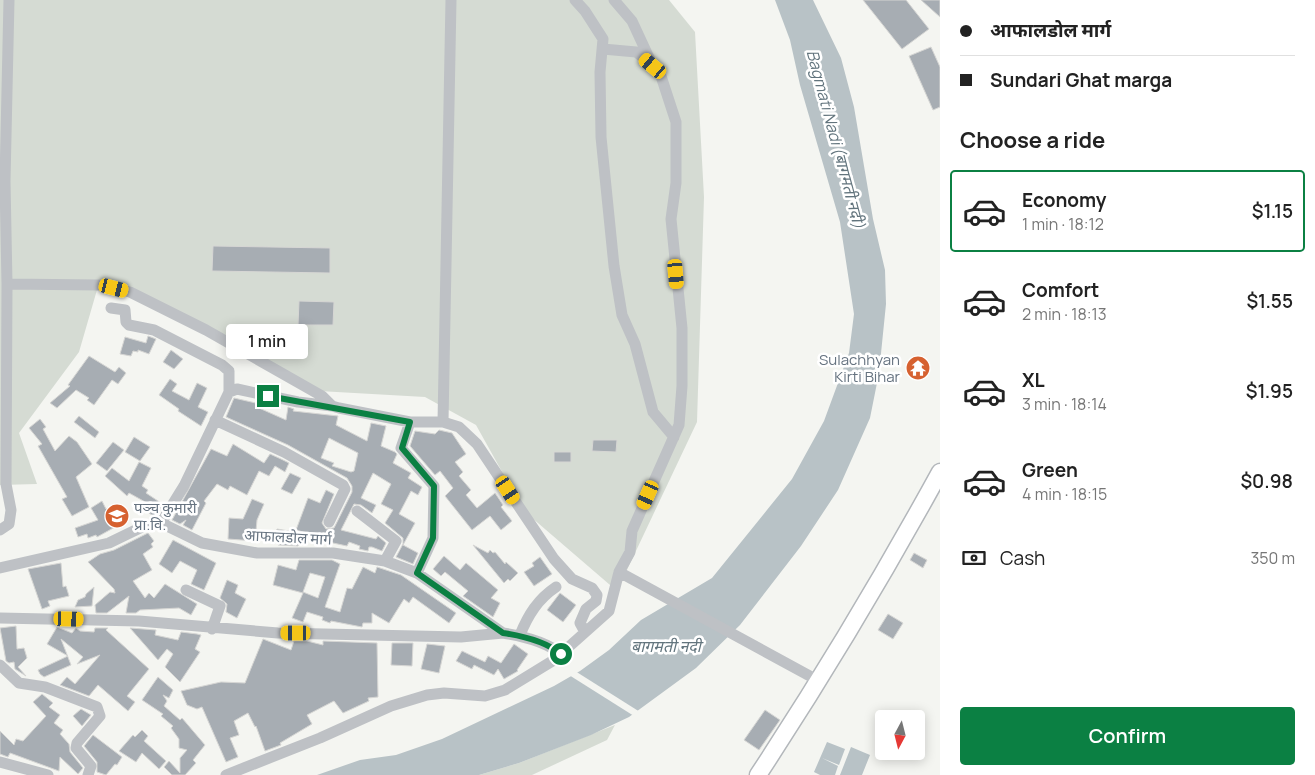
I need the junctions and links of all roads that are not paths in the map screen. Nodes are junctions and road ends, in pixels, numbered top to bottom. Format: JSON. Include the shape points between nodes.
{"nodes":[{"id":1,"x":9,"y":0,"type":"edge"},
{"id":2,"x":451,"y":0,"type":"edge"},
{"id":3,"x":575,"y":0,"type":"edge"},
{"id":4,"x":614,"y":0,"type":"edge"},
{"id":5,"x":621,"y":0,"type":"edge"},
{"id":6,"x":632,"y":21,"type":"junction"},
{"id":7,"x":603,"y":49,"type":"junction"},
{"id":8,"x":653,"y":66,"type":"junction"},
{"id":9,"x":7,"y":284,"type":"junction"},
{"id":10,"x":112,"y":308,"type":"dead end"},
{"id":11,"x":229,"y":392,"type":"junction"},
{"id":12,"x":332,"y":406,"type":"junction"},
{"id":13,"x":215,"y":420,"type":"junction"},
{"id":14,"x":410,"y":422,"type":"junction"},
{"id":15,"x":444,"y":422,"type":"junction"},
{"id":16,"x":674,"y":437,"type":"junction"},
{"id":17,"x":940,"y":472,"type":"edge"},
{"id":18,"x":357,"y":511,"type":"dead end"},
{"id":19,"x":329,"y":522,"type":"dead end"},
{"id":20,"x":161,"y":523,"type":"junction"},
{"id":21,"x":0,"y":530,"type":"edge"},
{"id":22,"x":385,"y":561,"type":"junction"},
{"id":23,"x":0,"y":568,"type":"edge"},
{"id":24,"x":619,"y":572,"type":"junction"},
{"id":25,"x":417,"y":573,"type":"junction"},
{"id":26,"x":556,"y":587,"type":"dead end"},
{"id":27,"x":186,"y":590,"type":"dead end"},
{"id":28,"x":0,"y":618,"type":"edge"},
{"id":29,"x":212,"y":629,"type":"junction"},
{"id":30,"x":586,"y":632,"type":"junction"},
{"id":31,"x":503,"y":633,"type":"junction"},
{"id":32,"x":520,"y":635,"type":"junction"},
{"id":33,"x":558,"y":657,"type":"junction"},
{"id":34,"x":0,"y":665,"type":"edge"},
{"id":35,"x":818,"y":681,"type":"junction"},
{"id":36,"x":0,"y":762,"type":"edge"},
{"id":37,"x":48,"y":775,"type":"edge"},
{"id":38,"x":88,"y":775,"type":"edge"},
{"id":39,"x":226,"y":775,"type":"edge"},
{"id":40,"x":758,"y":775,"type":"edge"}],
"edges":[{"from":1,"to":9,"type":"street","via":[[5,181]]},
{"from":2,"to":15,"type":"street"},
{"from":3,"to":7,"type":"street","via":[[597,27],[603,39]]},
{"from":4,"to":6,"type":"street"},
{"from":5,"to":6,"type":"street"},
{"from":6,"to":8,"type":"street"},
{"from":7,"to":8,"type":"street","via":[[636,52]]},
{"from":7,"to":16,"type":"street","via":[[601,137],[622,315],[635,344],[653,412]]},
{"from":8,"to":16,"type":"street","via":[[659,70],[676,122],[676,184],[671,219],[682,328],[682,386],[679,425]]},
{"from":9,"to":12,"type":"street","via":[[99,285],[130,292],[206,330],[322,396]]},
{"from":9,"to":21,"type":"street","via":[[6,484],[11,510],[9,524]]},
{"from":10,"to":11,"type":"street","via":[[125,310],[129,326],[154,330],[222,365],[229,372]]},
{"from":11,"to":12,"type":"street","via":[[238,389]]},
{"from":11,"to":13,"type":"street"},
{"from":12,"to":14,"type":"street"},
{"from":13,"to":19,"type":"street","via":[[284,452],[343,485],[344,495]]},
{"from":13,"to":20,"type":"street","via":[[184,486]]},
{"from":14,"to":15,"type":"street"},
{"from":14,"to":25,"type":"street","via":[[402,448],[432,481],[435,493],[433,538]]},
{"from":15,"to":30,"type":"street","via":[[459,427],[477,444],[554,560],[572,579],[592,588],[597,594],[596,601],[586,609],[580,623]]},
{"from":16,"to":24,"type":"street","via":[[632,532],[630,552]]},
{"from":17,"to":35,"type":"main road","via":[[888,567]]},
{"from":18,"to":22,"type":"street","via":[[396,540]]},
{"from":20,"to":22,"type":"street","name":"आफालडोल मार्ग","via":[[202,543],[257,553],[333,553]]},
{"from":20,"to":23,"type":"street","via":[[144,526],[102,545]]},
{"from":22,"to":25,"type":"street","name":"आफालडोल मार्ग"},
{"from":24,"to":30,"type":"street","via":[[609,611]]},
{"from":24,"to":35,"type":"street"},
{"from":25,"to":31,"type":"street","name":"आफालडोल मार्ग"},
{"from":26,"to":32,"type":"street","via":[[533,609]]},
{"from":27,"to":29,"type":"street","via":[[220,606]]},
{"from":28,"to":29,"type":"street","via":[[139,621]]},
{"from":29,"to":31,"type":"street","via":[[461,637]]},
{"from":30,"to":33,"type":"street"},
{"from":31,"to":32,"type":"street","name":"आफालडोल मार्ग"},
{"from":32,"to":33,"type":"street","name":"आफालडोल मार्ग","via":[[552,646]]},
{"from":33,"to":39,"type":"street","via":[[505,690],[485,696],[427,695],[391,706]]},
{"from":34,"to":38,"type":"street","via":[[19,683],[45,687],[96,707],[100,716],[76,748],[90,766]]},
{"from":35,"to":40,"type":"main road"},
{"from":36,"to":37,"type":"street"}]}
